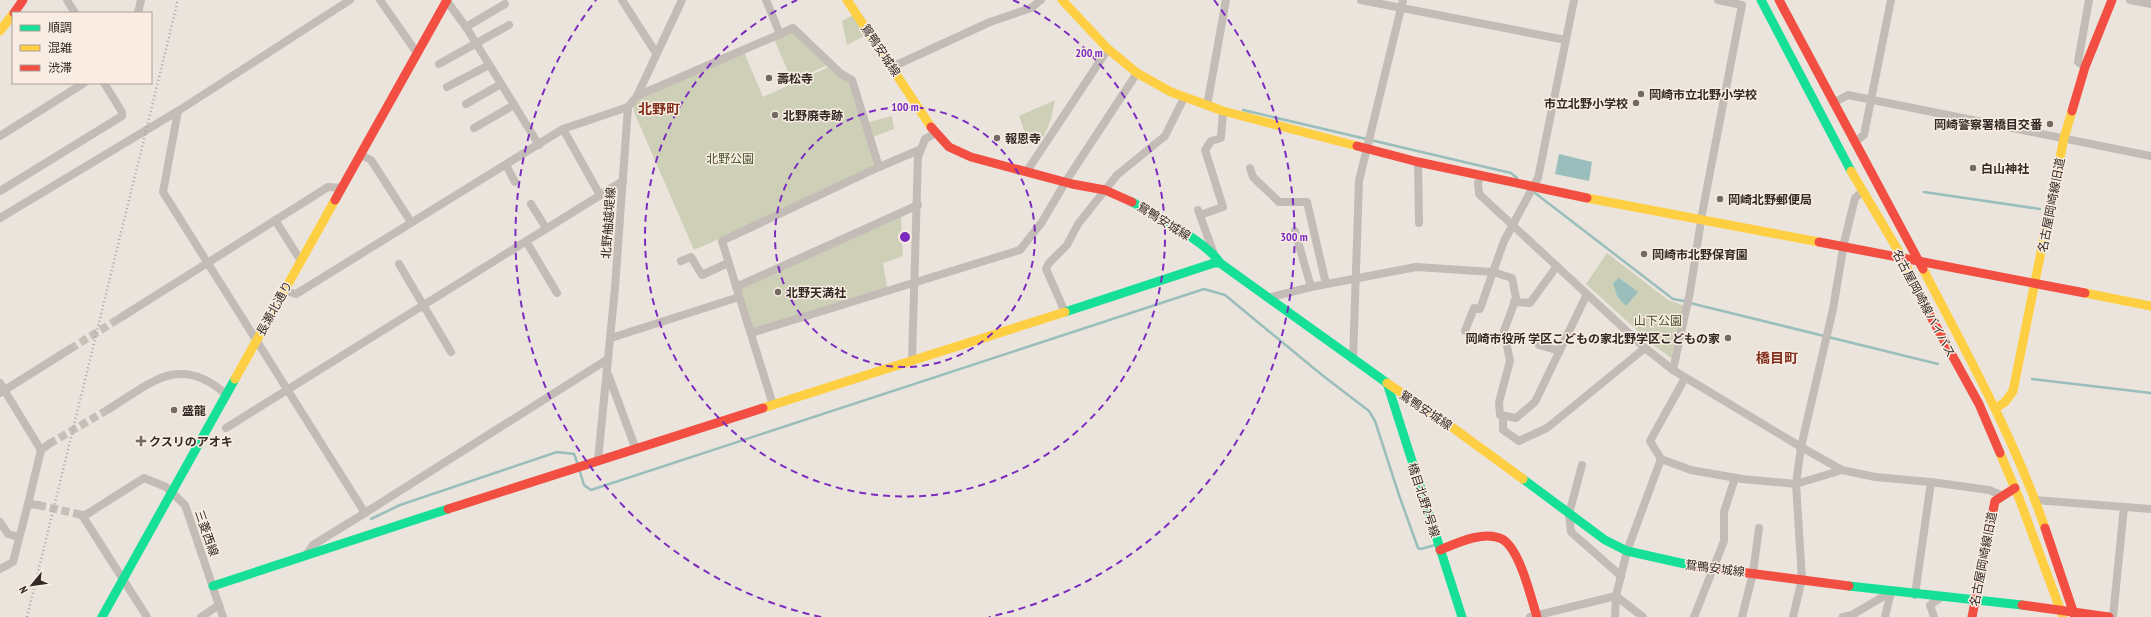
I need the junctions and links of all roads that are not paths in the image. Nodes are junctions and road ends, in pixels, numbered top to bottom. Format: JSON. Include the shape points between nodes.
{"nodes":[{"id":1,"x":23,"y":0,"type":"edge"},
{"id":2,"x":141,"y":0,"type":"edge"},
{"id":3,"x":350,"y":0,"type":"edge"},
{"id":4,"x":380,"y":0,"type":"edge"},
{"id":5,"x":446,"y":0,"type":"edge"},
{"id":6,"x":622,"y":0,"type":"edge"},
{"id":7,"x":682,"y":0,"type":"edge"},
{"id":8,"x":766,"y":0,"type":"edge"},
{"id":9,"x":847,"y":0,"type":"edge"},
{"id":10,"x":1041,"y":0,"type":"edge"},
{"id":11,"x":1062,"y":0,"type":"edge"},
{"id":12,"x":1226,"y":0,"type":"edge"},
{"id":13,"x":1361,"y":0,"type":"edge"},
{"id":14,"x":1574,"y":0,"type":"edge"},
{"id":15,"x":1718,"y":0,"type":"edge"},
{"id":16,"x":1761,"y":0,"type":"edge"},
{"id":17,"x":1779,"y":0,"type":"edge"},
{"id":18,"x":1891,"y":0,"type":"edge"},
{"id":19,"x":2089,"y":0,"type":"edge"},
{"id":20,"x":2112,"y":0,"type":"edge"},
{"id":21,"x":2130,"y":0,"type":"edge"},
{"id":22,"x":71,"y":1,"type":"edge"},
{"id":23,"x":505,"y":4,"type":"dead end"},
{"id":24,"x":1402,"y":4,"type":"edge"},
{"id":25,"x":2151,"y":4,"type":"edge"},
{"id":26,"x":14,"y":12,"type":"edge"},
{"id":27,"x":75,"y":12,"type":"edge"},
{"id":28,"x":138,"y":12,"type":"edge"},
{"id":29,"x":12,"y":14,"type":"edge"},
{"id":30,"x":509,"y":25,"type":"dead end"},
{"id":31,"x":466,"y":27,"type":"junction"},
{"id":32,"x":0,"y":31,"type":"edge"},
{"id":33,"x":780,"y":34,"type":"junction"},
{"id":34,"x":1566,"y":40,"type":"junction"},
{"id":35,"x":476,"y":44,"type":"junction"},
{"id":36,"x":1108,"y":49,"type":"junction"},
{"id":37,"x":417,"y":53,"type":"junction"},
{"id":38,"x":656,"y":53,"type":"junction"},
{"id":39,"x":439,"y":64,"type":"dead end"},
{"id":40,"x":489,"y":65,"type":"junction"},
{"id":41,"x":892,"y":67,"type":"junction"},
{"id":42,"x":2085,"y":68,"type":"junction"},
{"id":43,"x":1138,"y":73,"type":"junction"},
{"id":44,"x":82,"y":84,"type":"edge"},
{"id":45,"x":105,"y":84,"type":"edge"},
{"id":46,"x":501,"y":84,"type":"junction"},
{"id":47,"x":447,"y":87,"type":"dead end"},
{"id":48,"x":637,"y":96,"type":"junction"},
{"id":49,"x":1184,"y":98,"type":"junction"},
{"id":50,"x":1872,"y":100,"type":"junction"},
{"id":51,"x":1835,"y":102,"type":"junction"},
{"id":52,"x":466,"y":104,"type":"dead end"},
{"id":53,"x":514,"y":104,"type":"junction"},
{"id":54,"x":1207,"y":106,"type":"junction"},
{"id":55,"x":628,"y":107,"type":"junction"},
{"id":56,"x":178,"y":111,"type":"junction"},
{"id":57,"x":1222,"y":111,"type":"junction"},
{"id":58,"x":474,"y":128,"type":"dead end"},
{"id":59,"x":563,"y":129,"type":"junction"},
{"id":60,"x":935,"y":132,"type":"junction"},
{"id":61,"x":0,"y":136,"type":"edge"},
{"id":62,"x":2064,"y":138,"type":"junction"},
{"id":63,"x":1856,"y":141,"type":"junction"},
{"id":64,"x":539,"y":145,"type":"junction"},
{"id":65,"x":1368,"y":147,"type":"junction"},
{"id":66,"x":919,"y":150,"type":"junction"},
{"id":67,"x":361,"y":155,"type":"junction"},
{"id":68,"x":2151,"y":156,"type":"edge"},
{"id":69,"x":1418,"y":162,"type":"junction"},
{"id":70,"x":506,"y":165,"type":"junction"},
{"id":71,"x":879,"y":167,"type":"junction"},
{"id":72,"x":1250,"y":168,"type":"dead end"},
{"id":73,"x":1027,"y":171,"type":"junction"},
{"id":74,"x":1481,"y":176,"type":"junction"},
{"id":75,"x":623,"y":181,"type":"junction"},
{"id":76,"x":1066,"y":181,"type":"junction"},
{"id":77,"x":515,"y":182,"type":"dead end"},
{"id":78,"x":1534,"y":187,"type":"junction"},
{"id":79,"x":342,"y":188,"type":"junction"},
{"id":80,"x":1105,"y":190,"type":"junction"},
{"id":81,"x":0,"y":191,"type":"edge"},
{"id":82,"x":1862,"y":192,"type":"junction"},
{"id":83,"x":600,"y":195,"type":"junction"},
{"id":84,"x":531,"y":204,"type":"dead end"},
{"id":85,"x":918,"y":204,"type":"junction"},
{"id":86,"x":0,"y":218,"type":"edge"},
{"id":87,"x":275,"y":220,"type":"junction"},
{"id":88,"x":1702,"y":220,"type":"junction"},
{"id":89,"x":411,"y":222,"type":"junction"},
{"id":90,"x":1420,"y":223,"type":"dead end"},
{"id":91,"x":1514,"y":226,"type":"junction"},
{"id":92,"x":546,"y":228,"type":"junction"},
{"id":93,"x":1295,"y":231,"type":"dead end"},
{"id":94,"x":526,"y":241,"type":"junction"},
{"id":95,"x":1844,"y":247,"type":"junction"},
{"id":96,"x":1214,"y":254,"type":"junction"},
{"id":97,"x":1902,"y":257,"type":"junction"},
{"id":98,"x":1918,"y":260,"type":"junction"},
{"id":99,"x":301,"y":261,"type":"junction"},
{"id":100,"x":681,"y":261,"type":"dead end"},
{"id":101,"x":206,"y":263,"type":"junction"},
{"id":102,"x":728,"y":263,"type":"junction"},
{"id":103,"x":1220,"y":263,"type":"junction"},
{"id":104,"x":399,"y":264,"type":"dead end"},
{"id":105,"x":1557,"y":266,"type":"junction"},
{"id":106,"x":1493,"y":272,"type":"junction"},
{"id":107,"x":1357,"y":279,"type":"junction"},
{"id":108,"x":916,"y":282,"type":"junction"},
{"id":109,"x":2036,"y":283,"type":"junction"},
{"id":110,"x":1326,"y":284,"type":"junction"},
{"id":111,"x":736,"y":287,"type":"junction"},
{"id":112,"x":1310,"y":287,"type":"junction"},
{"id":113,"x":285,"y":291,"type":"junction"},
{"id":114,"x":557,"y":292,"type":"dead end"},
{"id":115,"x":1587,"y":294,"type":"junction"},
{"id":116,"x":739,"y":297,"type":"junction"},
{"id":117,"x":1268,"y":298,"type":"junction"},
{"id":118,"x":1514,"y":302,"type":"junction"},
{"id":119,"x":424,"y":305,"type":"junction"},
{"id":120,"x":2151,"y":306,"type":"edge"},
{"id":121,"x":1065,"y":312,"type":"junction"},
{"id":122,"x":120,"y":318,"type":"tunnel mouth"},
{"id":123,"x":1465,"y":331,"type":"dead end"},
{"id":124,"x":751,"y":333,"type":"junction"},
{"id":125,"x":611,"y":338,"type":"junction"},
{"id":126,"x":256,"y":341,"type":"junction"},
{"id":127,"x":1540,"y":345,"type":"dead end"},
{"id":128,"x":1645,"y":348,"type":"junction"},
{"id":129,"x":70,"y":349,"type":"tunnel mouth"},
{"id":130,"x":1560,"y":351,"type":"junction"},
{"id":131,"x":451,"y":352,"type":"dead end"},
{"id":132,"x":608,"y":359,"type":"junction"},
{"id":133,"x":1353,"y":360,"type":"junction"},
{"id":134,"x":912,"y":361,"type":"junction"},
{"id":135,"x":1673,"y":370,"type":"junction"},
{"id":136,"x":607,"y":371,"type":"junction"},
{"id":137,"x":1685,"y":378,"type":"junction"},
{"id":138,"x":1387,"y":383,"type":"junction"},
{"id":139,"x":1,"y":389,"type":"edge"},
{"id":140,"x":286,"y":391,"type":"junction"},
{"id":141,"x":226,"y":395,"type":"junction"},
{"id":142,"x":774,"y":405,"type":"junction"},
{"id":143,"x":1996,"y":408,"type":"junction"},
{"id":144,"x":109,"y":409,"type":"tunnel mouth"},
{"id":145,"x":1503,"y":416,"type":"junction"},
{"id":146,"x":226,"y":428,"type":"dead end"},
{"id":147,"x":49,"y":444,"type":"tunnel mouth"},
{"id":148,"x":635,"y":447,"type":"junction"},
{"id":149,"x":1801,"y":447,"type":"junction"},
{"id":150,"x":41,"y":450,"type":"junction"},
{"id":151,"x":1661,"y":459,"type":"junction"},
{"id":152,"x":598,"y":460,"type":"junction"},
{"id":153,"x":1582,"y":465,"type":"dead end"},
{"id":154,"x":1842,"y":470,"type":"junction"},
{"id":155,"x":1735,"y":478,"type":"junction"},
{"id":156,"x":1931,"y":482,"type":"junction"},
{"id":157,"x":1796,"y":484,"type":"junction"},
{"id":158,"x":2015,"y":488,"type":"junction"},
{"id":159,"x":173,"y":492,"type":"junction"},
{"id":160,"x":2001,"y":495,"type":"junction"},
{"id":161,"x":2035,"y":500,"type":"junction"},
{"id":162,"x":28,"y":504,"type":"junction"},
{"id":163,"x":38,"y":504,"type":"tunnel mouth"},
{"id":164,"x":2124,"y":507,"type":"junction"},
{"id":165,"x":2151,"y":510,"type":"edge"},
{"id":166,"x":365,"y":513,"type":"junction"},
{"id":167,"x":1569,"y":514,"type":"junction"},
{"id":168,"x":0,"y":522,"type":"edge"},
{"id":169,"x":1759,"y":528,"type":"dead end"},
{"id":170,"x":19,"y":537,"type":"junction"},
{"id":171,"x":1440,"y":550,"type":"junction"},
{"id":172,"x":1627,"y":551,"type":"junction"},
{"id":173,"x":307,"y":554,"type":"junction"},
{"id":174,"x":1712,"y":568,"type":"junction"},
{"id":175,"x":0,"y":569,"type":"edge"},
{"id":176,"x":1753,"y":573,"type":"junction"},
{"id":177,"x":1621,"y":576,"type":"junction"},
{"id":178,"x":1802,"y":579,"type":"junction"},
{"id":179,"x":123,"y":580,"type":"junction"},
{"id":180,"x":213,"y":586,"type":"junction"},
{"id":181,"x":1891,"y":592,"type":"junction"},
{"id":182,"x":1915,"y":595,"type":"junction"},
{"id":183,"x":1616,"y":596,"type":"junction"},
{"id":184,"x":1940,"y":598,"type":"junction"},
{"id":185,"x":1975,"y":601,"type":"junction"},
{"id":186,"x":219,"y":605,"type":"junction"},
{"id":187,"x":2062,"y":613,"type":"edge"},
{"id":188,"x":2074,"y":615,"type":"edge"},
{"id":189,"x":1535,"y":616,"type":"edge"},
{"id":190,"x":1852,"y":616,"type":"edge"},
{"id":191,"x":102,"y":617,"type":"edge"},
{"id":192,"x":147,"y":617,"type":"edge"},
{"id":193,"x":201,"y":617,"type":"edge"},
{"id":194,"x":223,"y":617,"type":"edge"},
{"id":195,"x":1462,"y":617,"type":"edge"},
{"id":196,"x":1615,"y":617,"type":"edge"},
{"id":197,"x":1644,"y":617,"type":"edge"},
{"id":198,"x":1694,"y":617,"type":"edge"},
{"id":199,"x":1742,"y":617,"type":"edge"},
{"id":200,"x":1793,"y":617,"type":"edge"},
{"id":201,"x":1844,"y":617,"type":"edge"},
{"id":202,"x":1885,"y":617,"type":"edge"},
{"id":203,"x":1934,"y":617,"type":"edge"},
{"id":204,"x":1972,"y":617,"type":"edge"},
{"id":205,"x":2109,"y":617,"type":"edge"},
{"id":206,"x":2113,"y":617,"type":"edge"}],
"edges":[{"from":1,"to":26,"type":"street"},
{"from":2,"to":28,"type":"street"},
{"from":3,"to":56,"type":"street"},
{"from":4,"to":37,"type":"street"},
{"from":5,"to":31,"type":"street"},
{"from":5,"to":37,"type":"street","name":"長瀬北通り"},
{"from":6,"to":38,"type":"street"},
{"from":7,"to":38,"type":"street"},
{"from":8,"to":33,"type":"street"},
{"from":9,"to":41,"type":"street","name":"鴛鴨安城線"},
{"from":10,"to":41,"type":"street","via":[[1031,8],[990,22]]},
{"from":11,"to":36,"type":"street"},
{"from":12,"to":54,"type":"street"},
{"from":13,"to":24,"type":"street"},
{"from":14,"to":34,"type":"street"},
{"from":15,"to":88,"type":"street","via":[[1742,5]]},
{"from":16,"to":82,"type":"street","name":"名古屋岡崎線バイパス"},
{"from":17,"to":51,"type":"street","name":"名古屋岡崎線バイパス"},
{"from":18,"to":50,"type":"street"},
{"from":19,"to":42,"type":"street","via":[[2078,62]]},
{"from":20,"to":42,"type":"street","name":"名古屋岡崎線旧道"},
{"from":21,"to":25,"type":"street"},
{"from":22,"to":27,"type":"street"},
{"from":23,"to":31,"type":"street"},
{"from":24,"to":34,"type":"street"},
{"from":24,"to":65,"type":"street"},
{"from":29,"to":32,"type":"street"},
{"from":30,"to":35,"type":"street"},
{"from":31,"to":35,"type":"street"},
{"from":33,"to":48,"type":"street"},
{"from":33,"to":71,"type":"street","via":[[793,28],[840,73],[852,80]]},
{"from":34,"to":78,"type":"street","via":[[1543,157]]},
{"from":35,"to":39,"type":"street"},
{"from":35,"to":40,"type":"street"},
{"from":36,"to":43,"type":"street"},
{"from":36,"to":73,"type":"street"},
{"from":37,"to":67,"type":"street","name":"長瀬北通り"},
{"from":38,"to":48,"type":"street"},
{"from":40,"to":46,"type":"street"},
{"from":40,"to":47,"type":"street"},
{"from":41,"to":60,"type":"street","name":"鴛鴨安城線"},
{"from":42,"to":62,"type":"street","name":"名古屋岡崎線旧道"},
{"from":43,"to":49,"type":"street"},
{"from":43,"to":76,"type":"street"},
{"from":44,"to":61,"type":"street"},
{"from":45,"to":81,"type":"street","via":[[122,116]]},
{"from":46,"to":52,"type":"street"},
{"from":46,"to":53,"type":"street"},
{"from":48,"to":55,"type":"street"},
{"from":49,"to":54,"type":"street"},
{"from":49,"to":80,"type":"street","via":[[1164,136],[1117,175]]},
{"from":50,"to":51,"type":"street","via":[[1848,95]]},
{"from":50,"to":62,"type":"street"},
{"from":50,"to":63,"type":"street","via":[[1864,135]]},
{"from":51,"to":63,"type":"street","name":"名古屋岡崎線バイパス"},
{"from":53,"to":58,"type":"street"},
{"from":53,"to":64,"type":"street"},
{"from":54,"to":57,"type":"street"},
{"from":55,"to":59,"type":"street"},
{"from":55,"to":75,"type":"street","name":"北野舳越堤線"},
{"from":56,"to":86,"type":"street"},
{"from":56,"to":101,"type":"street","via":[[163,192]]},
{"from":57,"to":65,"type":"street"},
{"from":57,"to":96,"type":"street","via":[[1222,138],[1211,141],[1205,150],[1223,207],[1199,213]]},
{"from":59,"to":64,"type":"street"},
{"from":59,"to":83,"type":"street"},
{"from":60,"to":66,"type":"street","via":[[925,138]]},
{"from":60,"to":73,"type":"street","name":"鴛鴨安城線","via":[[949,147],[970,157]]},
{"from":62,"to":68,"type":"street"},
{"from":62,"to":109,"type":"street","name":"名古屋岡崎線旧道"},
{"from":63,"to":98,"type":"street","name":"名古屋岡崎線バイパス"},
{"from":64,"to":70,"type":"street"},
{"from":65,"to":69,"type":"street"},
{"from":65,"to":107,"type":"street","via":[[1359,181]]},
{"from":66,"to":71,"type":"street"},
{"from":66,"to":85,"type":"street"},
{"from":67,"to":79,"type":"street","name":"長瀬北通り"},
{"from":67,"to":89,"type":"street","via":[[371,160]]},
{"from":69,"to":74,"type":"street"},
{"from":69,"to":90,"type":"street"},
{"from":70,"to":77,"type":"street"},
{"from":70,"to":89,"type":"street"},
{"from":71,"to":102,"type":"street","via":[[722,241]]},
{"from":72,"to":110,"type":"street","via":[[1253,177],[1279,202],[1307,202]]},
{"from":73,"to":76,"type":"street","name":"鴛鴨安城線"},
{"from":74,"to":78,"type":"street"},
{"from":74,"to":91,"type":"street","via":[[1478,183],[1479,194]]},
{"from":75,"to":83,"type":"street"},
{"from":75,"to":125,"type":"street","name":"北野舳越堤線"},
{"from":76,"to":80,"type":"street","name":"鴛鴨安城線"},
{"from":76,"to":108,"type":"street","via":[[1042,222],[1020,250]]},
{"from":78,"to":88,"type":"street"},
{"from":78,"to":91,"type":"street"},
{"from":79,"to":87,"type":"street","via":[[328,187]]},
{"from":79,"to":99,"type":"street","name":"長瀬北通り"},
{"from":80,"to":96,"type":"street","name":"鴛鴨安城線","via":[[1132,202]]},
{"from":80,"to":121,"type":"street","via":[[1078,224],[1067,245],[1046,269]]},
{"from":82,"to":95,"type":"street","via":[[1855,198]]},
{"from":82,"to":97,"type":"street","name":"名古屋岡崎線バイパス"},
{"from":83,"to":92,"type":"street"},
{"from":84,"to":92,"type":"street"},
{"from":85,"to":108,"type":"street"},
{"from":85,"to":111,"type":"street"},
{"from":87,"to":99,"type":"street"},
{"from":87,"to":101,"type":"street"},
{"from":88,"to":95,"type":"street"},
{"from":88,"to":135,"type":"street"},
{"from":89,"to":113,"type":"street","via":[[296,294]]},
{"from":91,"to":105,"type":"street"},
{"from":91,"to":106,"type":"street","via":[[1504,241]]},
{"from":92,"to":94,"type":"street"},
{"from":93,"to":112,"type":"street"},
{"from":94,"to":114,"type":"street"},
{"from":94,"to":119,"type":"street"},
{"from":95,"to":97,"type":"street"},
{"from":95,"to":149,"type":"street","via":[[1833,309]]},
{"from":96,"to":103,"type":"street","name":"鴛鴨安城線"},
{"from":97,"to":98,"type":"street"},
{"from":97,"to":158,"type":"street","name":"名古屋岡崎線バイパス","via":[[1915,287],[1979,404]]},
{"from":98,"to":109,"type":"street"},
{"from":98,"to":143,"type":"street","name":"名古屋岡崎線バイパス"},
{"from":99,"to":113,"type":"street","name":"長瀬北通り"},
{"from":100,"to":102,"type":"street","via":[[691,257],[702,275]]},
{"from":101,"to":122,"type":"street"},
{"from":101,"to":126,"type":"street"},
{"from":102,"to":111,"type":"street"},
{"from":103,"to":117,"type":"street","name":"鴛鴨安城線"},
{"from":103,"to":121,"type":"street"},
{"from":104,"to":119,"type":"street"},
{"from":105,"to":115,"type":"street"},
{"from":105,"to":118,"type":"street","via":[[1530,303]]},
{"from":106,"to":107,"type":"street","via":[[1416,267]]},
{"from":106,"to":118,"type":"street","via":[[1512,278],[1516,298]]},
{"from":106,"to":123,"type":"street","via":[[1480,309],[1474,308]]},
{"from":107,"to":110,"type":"street"},
{"from":107,"to":133,"type":"street"},
{"from":108,"to":124,"type":"street"},
{"from":108,"to":134,"type":"street"},
{"from":109,"to":120,"type":"street"},
{"from":109,"to":143,"type":"street","name":"名古屋岡崎線旧道","via":[[2013,391],[2005,402]]},
{"from":110,"to":112,"type":"street"},
{"from":111,"to":116,"type":"street"},
{"from":112,"to":117,"type":"street"},
{"from":113,"to":126,"type":"street","name":"長瀬北通り"},
{"from":115,"to":128,"type":"street"},
{"from":115,"to":130,"type":"street"},
{"from":116,"to":124,"type":"street"},
{"from":116,"to":125,"type":"street"},
{"from":117,"to":133,"type":"street","name":"鴛鴨安城線"},
{"from":118,"to":145,"type":"street","via":[[1504,331],[1510,361],[1499,402],[1500,415]]},
{"from":119,"to":131,"type":"street"},
{"from":119,"to":140,"type":"street"},
{"from":121,"to":134,"type":"street"},
{"from":124,"to":142,"type":"street"},
{"from":125,"to":132,"type":"street","name":"北野舳越堤線"},
{"from":126,"to":140,"type":"street"},
{"from":126,"to":141,"type":"street","name":"長瀬北通り"},
{"from":127,"to":130,"type":"street"},
{"from":128,"to":135,"type":"street"},
{"from":128,"to":145,"type":"street","via":[[1547,428],[1519,441],[1503,430]]},
{"from":129,"to":139,"type":"street"},
{"from":130,"to":145,"type":"street","via":[[1536,402],[1516,418]]},
{"from":132,"to":136,"type":"street","name":"北野舳越堤線"},
{"from":132,"to":166,"type":"street"},
{"from":133,"to":138,"type":"street","name":"鴛鴨安城線"},
{"from":134,"to":142,"type":"street"},
{"from":135,"to":137,"type":"street"},
{"from":136,"to":148,"type":"street"},
{"from":136,"to":152,"type":"street","name":"北野舳越堤線"},
{"from":137,"to":149,"type":"street"},
{"from":137,"to":151,"type":"street","via":[[1650,441]]},
{"from":138,"to":167,"type":"street","name":"鴛鴨安城線","via":[[1449,425]]},
{"from":138,"to":171,"type":"street","name":"橋目北野2号線"},
{"from":139,"to":150,"type":"street"},
{"from":140,"to":146,"type":"street"},
{"from":140,"to":166,"type":"street"},
{"from":141,"to":144,"type":"street","via":[[212,384],[192,374],[177,373],[157,379]]},
{"from":141,"to":159,"type":"street","name":"長瀬北通り"},
{"from":142,"to":148,"type":"street"},
{"from":143,"to":161,"type":"street","name":"名古屋岡崎線バイパス"},
{"from":147,"to":150,"type":"street"},
{"from":148,"to":152,"type":"street"},
{"from":149,"to":154,"type":"street"},
{"from":149,"to":157,"type":"street"},
{"from":150,"to":162,"type":"street"},
{"from":151,"to":155,"type":"street","via":[[1691,470]]},
{"from":151,"to":172,"type":"street"},
{"from":152,"to":173,"type":"street"},
{"from":153,"to":167,"type":"street"},
{"from":154,"to":156,"type":"street","via":[[1875,477]]},
{"from":154,"to":157,"type":"street"},
{"from":155,"to":157,"type":"street"},
{"from":155,"to":174,"type":"street","via":[[1724,512],[1724,541]]},
{"from":156,"to":160,"type":"street","via":[[1989,490]]},
{"from":156,"to":182,"type":"street"},
{"from":157,"to":178,"type":"street"},
{"from":158,"to":160,"type":"street"},
{"from":158,"to":187,"type":"street","name":"名古屋岡崎線バイパス"},
{"from":159,"to":179,"type":"street","name":"長瀬北通り"},
{"from":159,"to":179,"type":"street","via":[[144,478],[83,516]]},
{"from":159,"to":180,"type":"street","name":"三菱西線","via":[[185,505]]},
{"from":160,"to":185,"type":"street","name":"名古屋岡崎線旧道","via":[[1995,501]]},
{"from":161,"to":164,"type":"street"},
{"from":161,"to":188,"type":"street","name":"名古屋岡崎線バイパス"},
{"from":162,"to":163,"type":"street"},
{"from":162,"to":170,"type":"street"},
{"from":164,"to":165,"type":"street"},
{"from":164,"to":206,"type":"street"},
{"from":166,"to":173,"type":"street","via":[[313,545]]},
{"from":167,"to":172,"type":"street","name":"鴛鴨安城線","via":[[1605,540]]},
{"from":167,"to":177,"type":"street","via":[[1571,532]]},
{"from":168,"to":170,"type":"street","via":[[8,534]]},
{"from":169,"to":176,"type":"street"},
{"from":170,"to":175,"type":"street","via":[[13,562]]},
{"from":171,"to":189,"type":"street","via":[[1489,536],[1504,540],[1514,550]]},
{"from":171,"to":195,"type":"street","name":"橋目北野2号線"},
{"from":172,"to":174,"type":"street","name":"鴛鴨安城線","via":[[1684,565]]},
{"from":172,"to":177,"type":"street"},
{"from":173,"to":180,"type":"street"},
{"from":174,"to":176,"type":"street","name":"鴛鴨安城線"},
{"from":174,"to":198,"type":"street"},
{"from":176,"to":178,"type":"street","name":"鴛鴨安城線"},
{"from":176,"to":199,"type":"street"},
{"from":177,"to":183,"type":"street"},
{"from":178,"to":181,"type":"street","name":"鴛鴨安城線"},
{"from":178,"to":200,"type":"street"},
{"from":179,"to":191,"type":"street","name":"長瀬北通り"},
{"from":179,"to":192,"type":"street"},
{"from":180,"to":186,"type":"street","name":"三菱西線"},
{"from":181,"to":182,"type":"street","name":"鴛鴨安城線"},
{"from":181,"to":190,"type":"street"},
{"from":181,"to":202,"type":"street"},
{"from":182,"to":184,"type":"street","name":"鴛鴨安城線"},
{"from":183,"to":189,"type":"street"},
{"from":183,"to":196,"type":"street"},
{"from":183,"to":197,"type":"street"},
{"from":184,"to":185,"type":"street","name":"鴛鴨安城線"},
{"from":184,"to":203,"type":"street","via":[[1930,606]]},
{"from":185,"to":187,"type":"street","name":"鴛鴨安城線"},
{"from":185,"to":204,"type":"street","name":"名古屋岡崎線旧道"},
{"from":186,"to":193,"type":"street"},
{"from":186,"to":194,"type":"street","name":"三菱西線"},
{"from":187,"to":188,"type":"street","name":"鴛鴨安城線"},
{"from":188,"to":205,"type":"street","name":"鴛鴨安城線"},
{"from":190,"to":201,"type":"street"}]}
